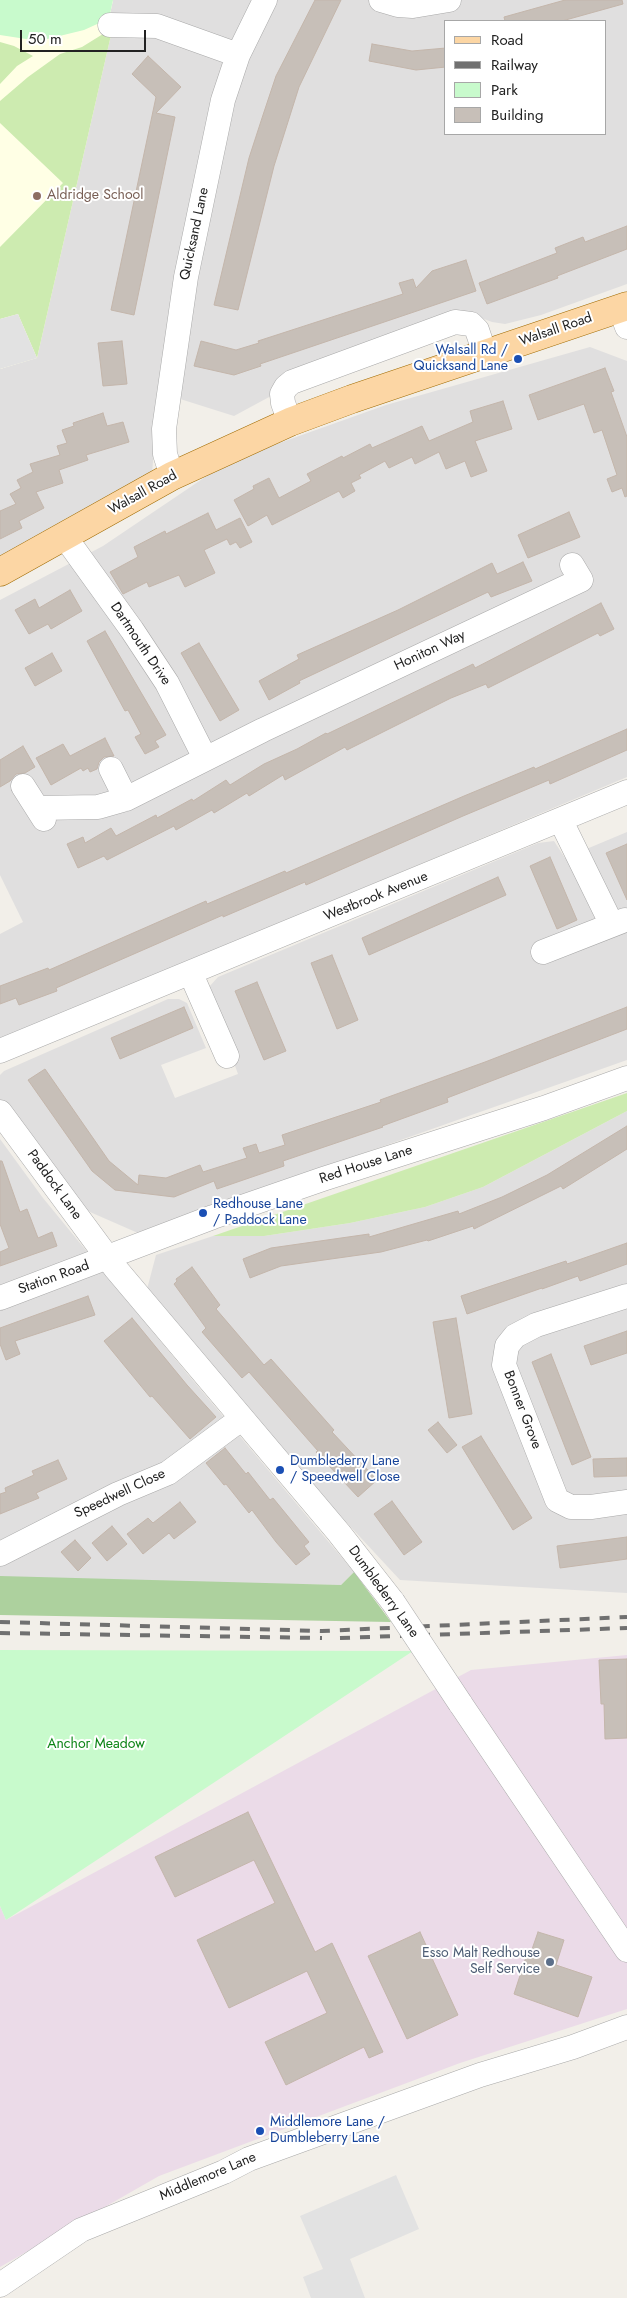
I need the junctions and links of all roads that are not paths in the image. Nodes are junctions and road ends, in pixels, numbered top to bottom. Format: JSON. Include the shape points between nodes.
{"nodes":[{"id":1,"x":265,"y":0,"type":"edge"},
{"id":2,"x":381,"y":0,"type":"edge"},
{"id":3,"x":449,"y":0,"type":"edge"},
{"id":4,"x":110,"y":26,"type":"dead end"},
{"id":5,"x":238,"y":55,"type":"junction"},
{"id":6,"x":625,"y":314,"type":"edge"},
{"id":7,"x":485,"y":354,"type":"junction"},
{"id":8,"x":290,"y":422,"type":"junction"},
{"id":9,"x":172,"y":476,"type":"junction"},
{"id":10,"x":65,"y":537,"type":"junction"},
{"id":11,"x":572,"y":565,"type":"dead end"},
{"id":12,"x":0,"y":572,"type":"edge"},
{"id":13,"x":204,"y":758,"type":"junction"},
{"id":14,"x":111,"y":769,"type":"dead end"},
{"id":15,"x":23,"y":786,"type":"dead end"},
{"id":16,"x":627,"y":792,"type":"edge"},
{"id":17,"x":126,"y":799,"type":"junction"},
{"id":18,"x":561,"y":821,"type":"junction"},
{"id":19,"x":619,"y":922,"type":"edge"},
{"id":20,"x":543,"y":952,"type":"dead end"},
{"id":21,"x":191,"y":974,"type":"junction"},
{"id":22,"x":0,"y":1051,"type":"edge"},
{"id":23,"x":227,"y":1056,"type":"dead end"},
{"id":24,"x":627,"y":1078,"type":"edge"},
{"id":25,"x":0,"y":1112,"type":"edge"},
{"id":26,"x":108,"y":1258,"type":"junction"},
{"id":27,"x":627,"y":1296,"type":"edge"},
{"id":28,"x":0,"y":1298,"type":"edge"},
{"id":29,"x":241,"y":1419,"type":"junction"},
{"id":30,"x":627,"y":1502,"type":"edge"},
{"id":31,"x":16,"y":1553,"type":"edge"},
{"id":32,"x":627,"y":1950,"type":"edge"},
{"id":33,"x":627,"y":2027,"type":"edge"},
{"id":34,"x":0,"y":2285,"type":"edge"}],
"edges":[{"from":1,"to":5,"type":"street","name":"Quicksand Lane"},
{"from":2,"to":3,"type":"street","via":[[413,6]]},
{"from":4,"to":5,"type":"street","via":[[157,26]]},
{"from":5,"to":9,"type":"street","name":"Quicksand Lane","via":[[223,100],[184,287],[164,429],[165,454]]},
{"from":6,"to":7,"type":"main road","name":"Walsall Road"},
{"from":7,"to":8,"type":"main road","name":"Walsall Road"},
{"from":7,"to":8,"type":"street","via":[[477,330],[471,324],[455,322],[292,382],[282,394]]},
{"from":8,"to":9,"type":"main road","name":"Walsall Road"},
{"from":9,"to":10,"type":"main road","name":"Walsall Road"},
{"from":10,"to":12,"type":"main road","name":"Walsall Road"},
{"from":10,"to":13,"type":"street","name":"Dartmouth Drive","via":[[167,683]]},
{"from":11,"to":13,"type":"street","name":"Honiton Way","via":[[581,580],[259,724]]},
{"from":13,"to":17,"type":"street","name":"Honiton Way"},
{"from":14,"to":17,"type":"street"},
{"from":15,"to":17,"type":"street","name":"Honiton Way","via":[[41,814],[98,807]]},
{"from":16,"to":18,"type":"street","name":"Westbrook Avenue"},
{"from":18,"to":19,"type":"street"},
{"from":18,"to":21,"type":"street","name":"Westbrook Avenue"},
{"from":19,"to":20,"type":"street"},
{"from":21,"to":22,"type":"street","name":"Westbrook Avenue"},
{"from":21,"to":23,"type":"street"},
{"from":24,"to":26,"type":"street","name":"Red House Lane","via":[[213,1217]]},
{"from":25,"to":26,"type":"street","name":"Paddock Lane"},
{"from":26,"to":28,"type":"street","name":"Station Road"},
{"from":26,"to":29,"type":"street","name":"Dumblederry Lane"},
{"from":27,"to":30,"type":"street","name":"Bonner Grove","via":[[536,1325],[515,1336],[507,1346],[504,1365],[557,1500],[571,1507]]},
{"from":29,"to":31,"type":"street","name":"Speedwell Close","via":[[168,1473],[118,1494]]},
{"from":29,"to":32,"type":"street","name":"Dumblederry Lane","bridge":true,"via":[[340,1533],[393,1602]]},
{"from":33,"to":34,"type":"street","name":"Middlemore Lane","via":[[480,2075],[249,2159],[81,2230]]}]}
